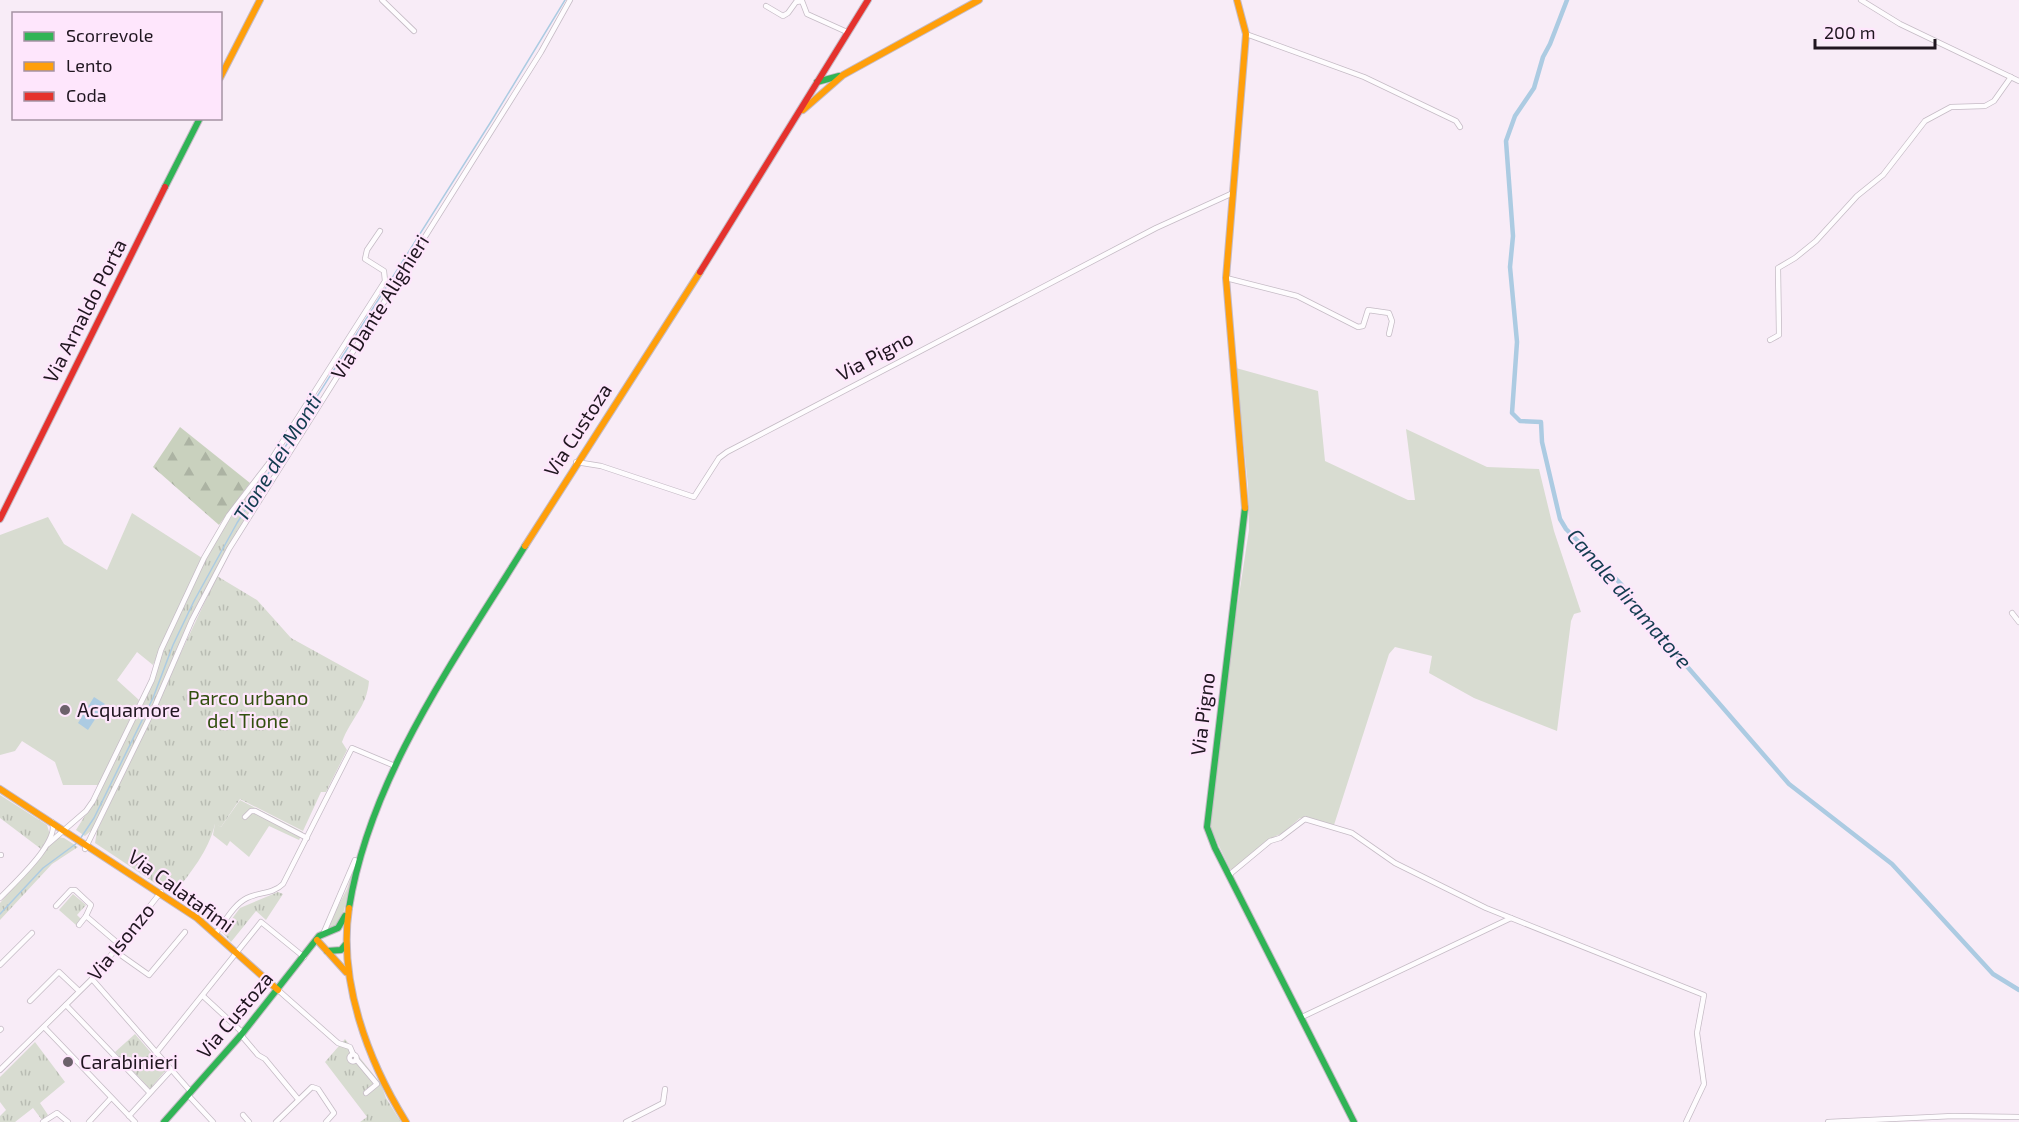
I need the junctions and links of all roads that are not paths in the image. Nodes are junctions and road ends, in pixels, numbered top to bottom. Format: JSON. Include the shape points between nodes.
{"nodes":[{"id":1,"x":260,"y":0,"type":"edge"},
{"id":2,"x":382,"y":0,"type":"edge"},
{"id":3,"x":570,"y":0,"type":"edge"},
{"id":4,"x":868,"y":0,"type":"edge"},
{"id":5,"x":979,"y":0,"type":"edge"},
{"id":6,"x":1237,"y":0,"type":"edge"},
{"id":7,"x":1861,"y":0,"type":"edge"},
{"id":8,"x":766,"y":6,"type":"dead end"},
{"id":9,"x":414,"y":32,"type":"dead end"},
{"id":10,"x":848,"y":32,"type":"junction"},
{"id":11,"x":1246,"y":34,"type":"junction"},
{"id":12,"x":825,"y":68,"type":"junction"},
{"id":13,"x":222,"y":74,"type":"edge"},
{"id":14,"x":839,"y":76,"type":"junction"},
{"id":15,"x":2011,"y":77,"type":"junction"},
{"id":16,"x":2019,"y":81,"type":"edge"},
{"id":17,"x":816,"y":82,"type":"junction"},
{"id":18,"x":829,"y":84,"type":"junction"},
{"id":19,"x":199,"y":120,"type":"edge"},
{"id":20,"x":791,"y":124,"type":"junction"},
{"id":21,"x":1460,"y":127,"type":"dead end"},
{"id":22,"x":1233,"y":193,"type":"junction"},
{"id":23,"x":380,"y":231,"type":"dead end"},
{"id":24,"x":1226,"y":278,"type":"junction"},
{"id":25,"x":1389,"y":334,"type":"dead end"},
{"id":26,"x":1770,"y":340,"type":"dead end"},
{"id":27,"x":576,"y":462,"type":"junction"},
{"id":28,"x":0,"y":519,"type":"edge"},
{"id":29,"x":2012,"y":613,"type":"dead end"},
{"id":30,"x":2019,"y":622,"type":"edge"},
{"id":31,"x":395,"y":766,"type":"dead end"},
{"id":32,"x":0,"y":789,"type":"edge"},
{"id":33,"x":245,"y":817,"type":"dead end"},
{"id":34,"x":52,"y":822,"type":"junction"},
{"id":35,"x":63,"y":830,"type":"junction"},
{"id":36,"x":307,"y":838,"type":"junction"},
{"id":37,"x":48,"y":844,"type":"junction"},
{"id":38,"x":87,"y":847,"type":"junction"},
{"id":39,"x":355,"y":860,"type":"dead end"},
{"id":40,"x":1229,"y":875,"type":"junction"},
{"id":41,"x":161,"y":892,"type":"junction"},
{"id":42,"x":352,"y":896,"type":"junction"},
{"id":43,"x":0,"y":898,"type":"edge"},
{"id":44,"x":56,"y":906,"type":"dead end"},
{"id":45,"x":86,"y":916,"type":"junction"},
{"id":46,"x":1513,"y":917,"type":"junction"},
{"id":47,"x":79,"y":925,"type":"dead end"},
{"id":48,"x":185,"y":932,"type":"dead end"},
{"id":49,"x":327,"y":932,"type":"junction"},
{"id":50,"x":32,"y":933,"type":"dead end"},
{"id":51,"x":215,"y":934,"type":"junction"},
{"id":52,"x":317,"y":940,"type":"junction"},
{"id":53,"x":346,"y":944,"type":"junction"},
{"id":54,"x":120,"y":945,"type":"junction"},
{"id":55,"x":325,"y":950,"type":"junction"},
{"id":56,"x":115,"y":951,"type":"junction"},
{"id":57,"x":237,"y":954,"type":"junction"},
{"id":58,"x":305,"y":956,"type":"junction"},
{"id":59,"x":0,"y":965,"type":"edge"},
{"id":60,"x":92,"y":979,"type":"junction"},
{"id":61,"x":353,"y":988,"type":"junction"},
{"id":62,"x":278,"y":990,"type":"junction"},
{"id":63,"x":79,"y":991,"type":"junction"},
{"id":64,"x":203,"y":996,"type":"junction"},
{"id":65,"x":30,"y":1001,"type":"dead end"},
{"id":66,"x":66,"y":1005,"type":"junction"},
{"id":67,"x":1302,"y":1017,"type":"junction"},
{"id":68,"x":44,"y":1027,"type":"junction"},
{"id":69,"x":242,"y":1034,"type":"junction"},
{"id":70,"x":156,"y":1053,"type":"junction"},
{"id":71,"x":0,"y":1070,"type":"edge"},
{"id":72,"x":171,"y":1071,"type":"junction"},
{"id":73,"x":665,"y":1089,"type":"dead end"},
{"id":74,"x":149,"y":1092,"type":"junction"},
{"id":75,"x":366,"y":1093,"type":"dead end"},
{"id":76,"x":189,"y":1094,"type":"junction"},
{"id":77,"x":111,"y":1098,"type":"junction"},
{"id":78,"x":298,"y":1099,"type":"junction"},
{"id":79,"x":243,"y":1115,"type":"dead end"},
{"id":80,"x":129,"y":1116,"type":"junction"},
{"id":81,"x":2019,"y":1117,"type":"edge"},
{"id":82,"x":43,"y":1122,"type":"edge"},
{"id":83,"x":68,"y":1122,"type":"edge"},
{"id":84,"x":89,"y":1122,"type":"edge"},
{"id":85,"x":135,"y":1122,"type":"edge"},
{"id":86,"x":164,"y":1122,"type":"edge"},
{"id":87,"x":213,"y":1122,"type":"edge"},
{"id":88,"x":249,"y":1122,"type":"edge"},
{"id":89,"x":276,"y":1122,"type":"edge"},
{"id":90,"x":326,"y":1122,"type":"edge"},
{"id":91,"x":406,"y":1122,"type":"edge"},
{"id":92,"x":626,"y":1122,"type":"edge"},
{"id":93,"x":1354,"y":1122,"type":"edge"},
{"id":94,"x":1686,"y":1122,"type":"edge"},
{"id":95,"x":1828,"y":1122,"type":"edge"}],
"edges":[{"from":1,"to":13,"type":"street"},
{"from":2,"to":9,"type":"street"},
{"from":3,"to":38,"type":"street","name":"Via Dante Alighieri","via":[[529,72],[229,549]]},
{"from":4,"to":10,"type":"street","name":"Via Custoza"},
{"from":5,"to":14,"type":"street"},
{"from":6,"to":11,"type":"street","name":"Via Pigno"},
{"from":7,"to":15,"type":"street","via":[[1900,24]]},
{"from":8,"to":10,"type":"street","via":[[783,16],[802,1],[807,14]]},
{"from":10,"to":12,"type":"street","name":"Via Custoza"},
{"from":11,"to":21,"type":"street","via":[[1398,91],[1456,121]]},
{"from":11,"to":22,"type":"street","name":"Via Pigno"},
{"from":12,"to":14,"type":"street"},
{"from":12,"to":17,"type":"street","name":"Via Custoza"},
{"from":14,"to":17,"type":"street"},
{"from":14,"to":18,"type":"street"},
{"from":15,"to":16,"type":"street"},
{"from":15,"to":26,"type":"street","via":[[1994,101],[1985,106],[1951,107],[1925,121],[1883,175],[1857,196],[1816,241],[1778,268],[1779,335]]},
{"from":17,"to":18,"type":"street"},
{"from":17,"to":20,"type":"street","name":"Via Custoza"},
{"from":18,"to":20,"type":"street"},
{"from":19,"to":28,"type":"street","name":"Via Arnaldo Porta"},
{"from":20,"to":27,"type":"street","name":"Via Custoza"},
{"from":22,"to":24,"type":"street","name":"Via Pigno"},
{"from":22,"to":27,"type":"street","name":"Via Pigno","via":[[1156,228],[727,452],[694,497],[601,466]]},
{"from":23,"to":35,"type":"street","via":[[365,259],[386,273],[385,281],[254,485],[229,515],[204,558],[161,650],[152,680],[93,801]]},
{"from":24,"to":25,"type":"street","via":[[1297,296],[1358,327],[1363,326],[1368,310],[1389,313]]},
{"from":24,"to":40,"type":"street","name":"Via Pigno","via":[[1246,516],[1207,827]]},
{"from":27,"to":42,"type":"street","name":"Via Custoza","via":[[423,716],[369,832]]},
{"from":29,"to":30,"type":"street"},
{"from":31,"to":36,"type":"street","via":[[352,748]]},
{"from":32,"to":34,"type":"street","name":"Via Calatafimi"},
{"from":33,"to":36,"type":"street","via":[[255,811]]},
{"from":34,"to":35,"type":"street","name":"Via Calatafimi"},
{"from":34,"to":37,"type":"street","via":[[54,830]]},
{"from":35,"to":37,"type":"street"},
{"from":35,"to":38,"type":"street","name":"Via Calatafimi"},
{"from":36,"to":51,"type":"street","via":[[283,884],[238,904]]},
{"from":37,"to":43,"type":"street"},
{"from":38,"to":41,"type":"street","name":"Via Calatafimi"},
{"from":39,"to":49,"type":"street","name":"Via Custoza"},
{"from":40,"to":46,"type":"street","via":[[1270,841],[1305,819],[1352,833],[1395,863],[1486,909]]},
{"from":40,"to":67,"type":"street","name":"Via Pigno"},
{"from":41,"to":51,"type":"street","name":"Via Calatafimi"},
{"from":41,"to":54,"type":"street","name":"Via Isonzo"},
{"from":42,"to":49,"type":"street","name":"Via Custoza","via":[[342,925]]},
{"from":42,"to":53,"type":"street","name":"Via Custoza"},
{"from":44,"to":45,"type":"street","via":[[73,889],[91,904]]},
{"from":45,"to":47,"type":"street"},
{"from":45,"to":54,"type":"street"},
{"from":46,"to":67,"type":"street"},
{"from":46,"to":94,"type":"street","via":[[1704,995],[1697,1033],[1704,1084]]},
{"from":48,"to":56,"type":"street","via":[[149,975]]},
{"from":49,"to":52,"type":"street","name":"Via Custoza"},
{"from":49,"to":53,"type":"street","via":[[340,936]]},
{"from":50,"to":59,"type":"street"},
{"from":51,"to":57,"type":"street","name":"Via Calatafimi"},
{"from":52,"to":55,"type":"street"},
{"from":52,"to":58,"type":"street","name":"Via Custoza"},
{"from":53,"to":55,"type":"street","via":[[341,950]]},
{"from":53,"to":61,"type":"street","name":"Via Custoza"},
{"from":54,"to":56,"type":"street","name":"Via Isonzo"},
{"from":55,"to":58,"type":"street","via":[[313,949]]},
{"from":55,"to":61,"type":"street","via":[[344,968]]},
{"from":56,"to":60,"type":"street","name":"Via Isonzo"},
{"from":57,"to":58,"type":"street","via":[[261,922]]},
{"from":57,"to":62,"type":"street","name":"Via Calatafimi"},
{"from":57,"to":64,"type":"street"},
{"from":58,"to":62,"type":"street","name":"Via Custoza"},
{"from":60,"to":63,"type":"street","name":"Via Isonzo"},
{"from":60,"to":70,"type":"street"},
{"from":61,"to":91,"type":"street","via":[[382,1081]]},
{"from":62,"to":69,"type":"street","name":"Via Custoza"},
{"from":62,"to":75,"type":"street","via":[[338,1043],[347,1045],[377,1084]]},
{"from":63,"to":65,"type":"street","name":"Via Isonzo","via":[[59,972]]},
{"from":63,"to":66,"type":"street","name":"Via Isonzo"},
{"from":64,"to":69,"type":"street"},
{"from":64,"to":70,"type":"street"},
{"from":66,"to":68,"type":"street","name":"Via Isonzo"},
{"from":66,"to":74,"type":"street"},
{"from":67,"to":93,"type":"street","name":"Via Pigno"},
{"from":68,"to":71,"type":"street","name":"Via Isonzo"},
{"from":68,"to":77,"type":"street"},
{"from":69,"to":76,"type":"street","name":"Via Custoza"},
{"from":69,"to":78,"type":"street"},
{"from":70,"to":72,"type":"street"},
{"from":72,"to":74,"type":"street"},
{"from":72,"to":76,"type":"street"},
{"from":73,"to":92,"type":"street","via":[[663,1103]]},
{"from":74,"to":80,"type":"street"},
{"from":76,"to":86,"type":"street","name":"Via Custoza"},
{"from":76,"to":87,"type":"street"},
{"from":77,"to":80,"type":"street"},
{"from":77,"to":84,"type":"street"},
{"from":78,"to":89,"type":"street"},
{"from":78,"to":90,"type":"street","via":[[309,1088],[316,1088],[334,1113]]},
{"from":79,"to":88,"type":"street"},
{"from":80,"to":85,"type":"street"},
{"from":81,"to":95,"type":"street"},
{"from":82,"to":83,"type":"street","via":[[57,1113]]}]}
